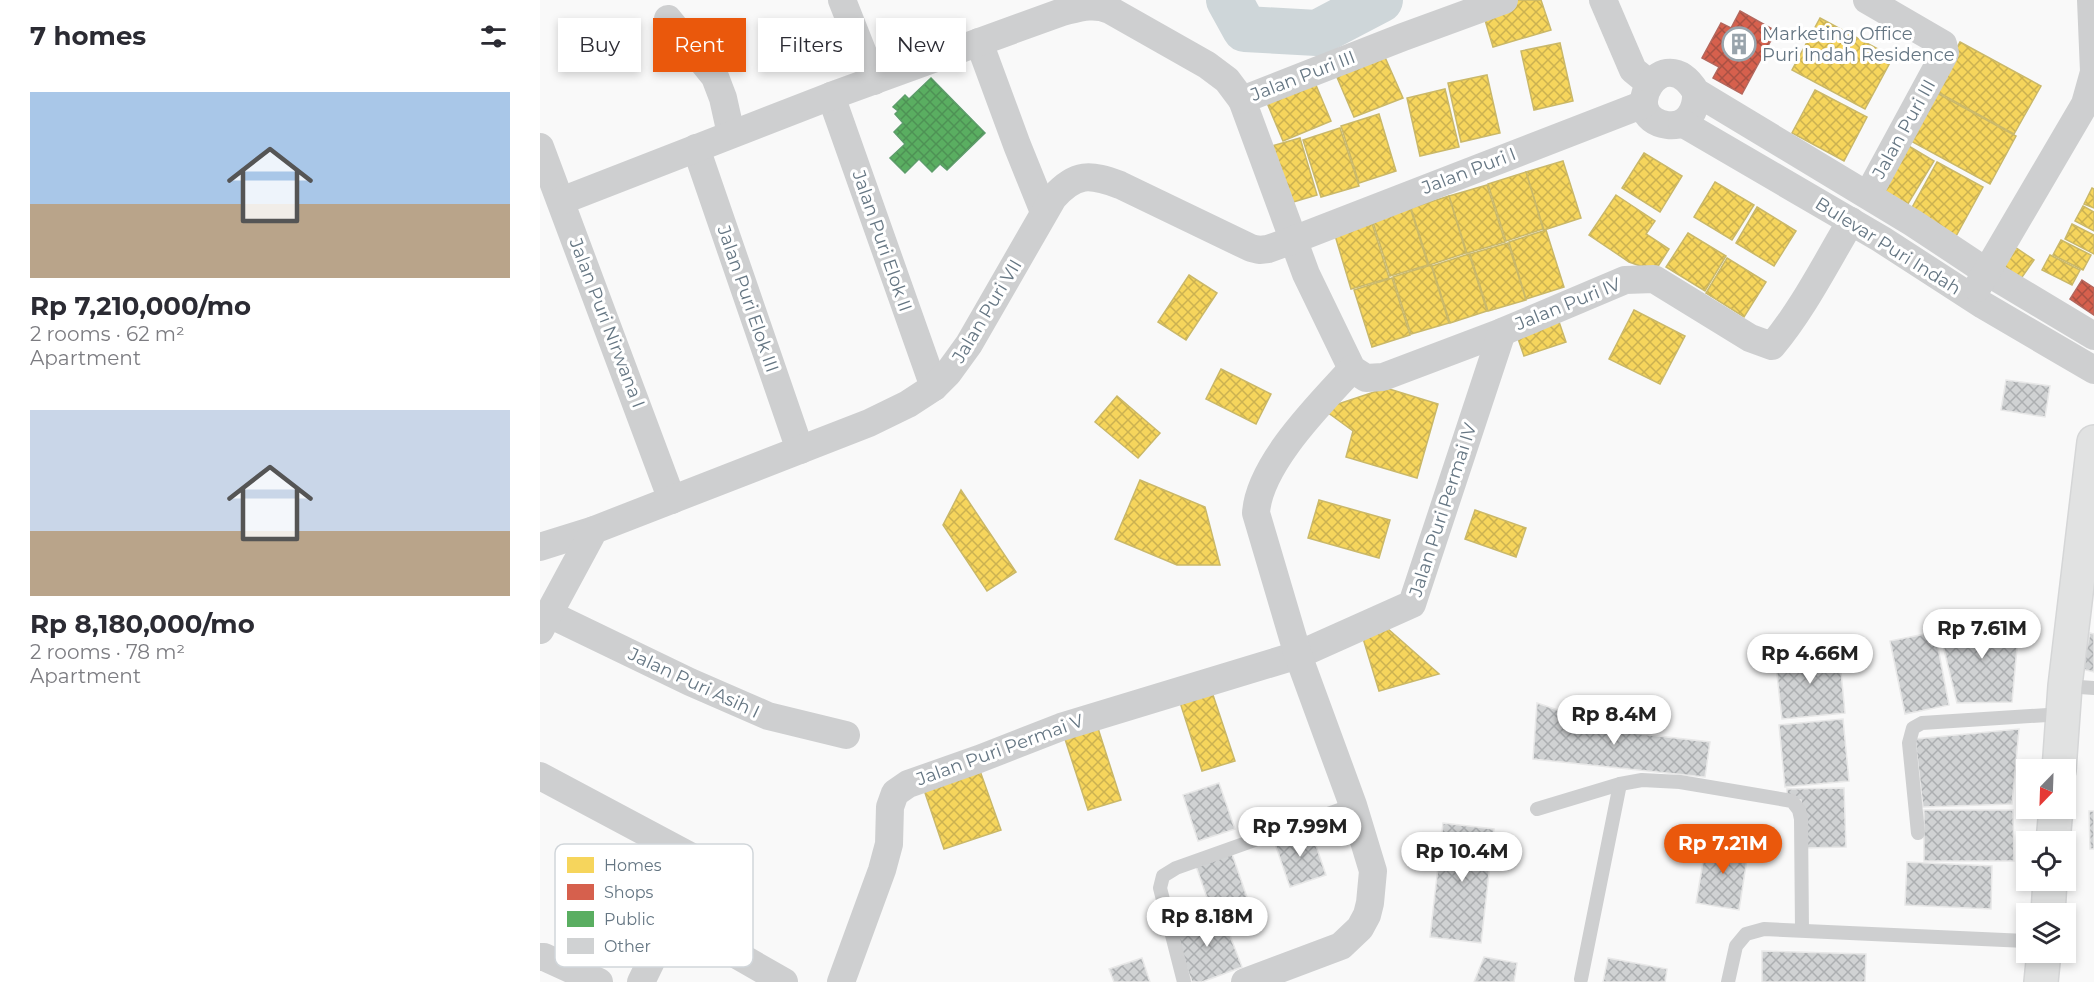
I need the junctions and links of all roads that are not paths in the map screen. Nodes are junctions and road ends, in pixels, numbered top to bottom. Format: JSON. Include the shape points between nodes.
{"nodes":[{"id":1,"x":842,"y":0,"type":"edge"},
{"id":2,"x":1504,"y":0,"type":"edge"},
{"id":3,"x":1603,"y":0,"type":"edge"},
{"id":4,"x":1867,"y":0,"type":"edge"},
{"id":5,"x":2091,"y":0,"type":"edge"},
{"id":6,"x":980,"y":42,"type":"junction"},
{"id":7,"x":711,"y":72,"type":"edge"},
{"id":8,"x":874,"y":81,"type":"junction"},
{"id":9,"x":1696,"y":92,"type":"junction"},
{"id":10,"x":1647,"y":93,"type":"junction"},
{"id":11,"x":831,"y":96,"type":"junction"},
{"id":12,"x":1242,"y":100,"type":"junction"},
{"id":13,"x":1682,"y":123,"type":"junction"},
{"id":14,"x":731,"y":134,"type":"junction"},
{"id":15,"x":540,"y":147,"type":"edge"},
{"id":16,"x":696,"y":148,"type":"junction"},
{"id":17,"x":561,"y":201,"type":"junction"},
{"id":18,"x":1859,"y":208,"type":"junction"},
{"id":19,"x":1044,"y":212,"type":"junction"},
{"id":20,"x":1293,"y":240,"type":"junction"},
{"id":21,"x":1987,"y":272,"type":"junction"},
{"id":22,"x":1971,"y":297,"type":"junction"},
{"id":23,"x":1502,"y":332,"type":"junction"},
{"id":24,"x":2094,"y":336,"type":"edge"},
{"id":25,"x":1352,"y":369,"type":"junction"},
{"id":26,"x":2094,"y":370,"type":"edge"},
{"id":27,"x":934,"y":387,"type":"junction"},
{"id":28,"x":2094,"y":442,"type":"edge"},
{"id":29,"x":800,"y":450,"type":"junction"},
{"id":30,"x":672,"y":500,"type":"junction"},
{"id":31,"x":594,"y":530,"type":"junction"},
{"id":32,"x":540,"y":547,"type":"edge"},
{"id":33,"x":544,"y":622,"type":"edge"},
{"id":34,"x":1298,"y":655,"type":"junction"},
{"id":35,"x":2074,"y":696,"type":"edge"},
{"id":36,"x":846,"y":735,"type":"dead end"},
{"id":37,"x":2061,"y":759,"type":"edge"},
{"id":38,"x":540,"y":776,"type":"edge"},
{"id":39,"x":1620,"y":784,"type":"junction"},
{"id":40,"x":1353,"y":805,"type":"junction"},
{"id":41,"x":1538,"y":809,"type":"dead end"},
{"id":42,"x":1918,"y":833,"type":"dead end"},
{"id":43,"x":668,"y":844,"type":"edge"},
{"id":44,"x":1802,"y":930,"type":"junction"},
{"id":45,"x":2016,"y":941,"type":"edge"},
{"id":46,"x":540,"y":957,"type":"edge"},
{"id":47,"x":555,"y":962,"type":"edge"},
{"id":48,"x":2043,"y":963,"type":"edge"},
{"id":49,"x":753,"y":964,"type":"edge"},
{"id":50,"x":566,"y":967,"type":"edge"},
{"id":51,"x":648,"y":967,"type":"edge"},
{"id":52,"x":1581,"y":979,"type":"dead end"},
{"id":53,"x":599,"y":982,"type":"edge"},
{"id":54,"x":641,"y":982,"type":"edge"},
{"id":55,"x":784,"y":982,"type":"edge"},
{"id":56,"x":841,"y":982,"type":"edge"},
{"id":57,"x":1184,"y":982,"type":"edge"},
{"id":58,"x":1245,"y":982,"type":"edge"},
{"id":59,"x":1728,"y":982,"type":"edge"},
{"id":60,"x":2041,"y":982,"type":"edge"}],
"edges":[{"from":1,"to":8,"type":"street"},
{"from":2,"to":12,"type":"street","name":"Jalan Puri III"},
{"from":3,"to":10,"type":"street"},
{"from":4,"to":18,"type":"street","name":"Jalan Puri III","via":[[1943,44],[1946,53]]},
{"from":5,"to":21,"type":"street","via":[[2094,72],[2085,104]]},
{"from":6,"to":8,"type":"street"},
{"from":6,"to":12,"type":"street","via":[[1062,12],[1098,5],[1207,65],[1227,80]]},
{"from":6,"to":19,"type":"street"},
{"from":7,"to":14,"type":"street","via":[[723,98]]},
{"from":8,"to":11,"type":"street"},
{"from":9,"to":10,"type":"street","via":[[1690,82],[1669,73],[1658,76]]},
{"from":9,"to":13,"type":"street","via":[[1695,110]]},
{"from":9,"to":18,"type":"street","name":"Bulevar Puri Indah"},
{"from":10,"to":13,"type":"street","via":[[1648,115],[1670,126]]},
{"from":10,"to":20,"type":"street","name":"Jalan Puri I"},
{"from":11,"to":14,"type":"street"},
{"from":11,"to":27,"type":"street","name":"Jalan Puri Elok II"},
{"from":12,"to":20,"type":"street","name":"Jalan Puri III"},
{"from":13,"to":18,"type":"street","name":"Bulevar Puri Indah"},
{"from":14,"to":16,"type":"street"},
{"from":15,"to":17,"type":"street","name":"Jalan Puri Nirwana I"},
{"from":16,"to":17,"type":"street"},
{"from":16,"to":29,"type":"street","name":"Jalan Puri Elok III"},
{"from":17,"to":30,"type":"street","name":"Jalan Puri Nirwana I"},
{"from":18,"to":21,"type":"street","name":"Bulevar Puri Indah"},
{"from":18,"to":22,"type":"street","name":"Bulevar Puri Indah"},
{"from":18,"to":23,"type":"street","name":"Jalan Puri IV","via":[[1772,346],[1750,338],[1654,279],[1625,280]]},
{"from":19,"to":20,"type":"street","name":"Jalan Puri VII","via":[[1064,185],[1086,176],[1120,185],[1251,248],[1268,249]]},
{"from":19,"to":27,"type":"street","name":"Jalan Puri VII","via":[[969,344]]},
{"from":20,"to":25,"type":"street"},
{"from":21,"to":22,"type":"street"},
{"from":21,"to":24,"type":"street","name":"Bulevar Puri Indah"},
{"from":22,"to":26,"type":"street","name":"Bulevar Puri Indah"},
{"from":23,"to":25,"type":"street","name":"Jalan Puri IV","via":[[1383,377],[1366,378]]},
{"from":23,"to":34,"type":"street","name":"Jalan Puri Permai IV","via":[[1412,604]]},
{"from":25,"to":34,"type":"street","via":[[1291,437],[1257,499],[1256,513]]},
{"from":27,"to":29,"type":"street","name":"Jalan Puri VII","via":[[868,423]]},
{"from":28,"to":35,"type":"main road"},
{"from":29,"to":30,"type":"street","name":"Jalan Puri VII"},
{"from":30,"to":31,"type":"street","name":"Jalan Puri VII"},
{"from":31,"to":32,"type":"street","name":"Jalan Puri VII"},
{"from":31,"to":33,"type":"street"},
{"from":33,"to":36,"type":"street","name":"Jalan Puri Asih I","via":[[768,716]]},
{"from":34,"to":40,"type":"street"},
{"from":34,"to":56,"type":"street","name":"Jalan Puri Permai V","via":[[1061,727],[901,788],[890,807],[889,844],[882,870]]},
{"from":35,"to":37,"type":"main road"},
{"from":35,"to":42,"type":"lane","via":[[1922,723],[1913,728],[1909,743]]},
{"from":38,"to":43,"type":"street"},
{"from":39,"to":41,"type":"lane"},
{"from":39,"to":44,"type":"lane","via":[[1642,780],[1680,782],[1792,801],[1801,819]]},
{"from":39,"to":52,"type":"lane"},
{"from":40,"to":57,"type":"lane","via":[[1163,876],[1160,888]]},
{"from":40,"to":58,"type":"street","via":[[1373,871],[1370,903],[1360,928],[1341,946]]},
{"from":44,"to":45,"type":"lane"},
{"from":44,"to":59,"type":"lane","via":[[1764,929],[1746,934],[1736,946]]},
{"from":46,"to":47,"type":"street"},
{"from":48,"to":60,"type":"main road"},
{"from":49,"to":55,"type":"street"},
{"from":50,"to":53,"type":"street"},
{"from":51,"to":54,"type":"street"}]}
